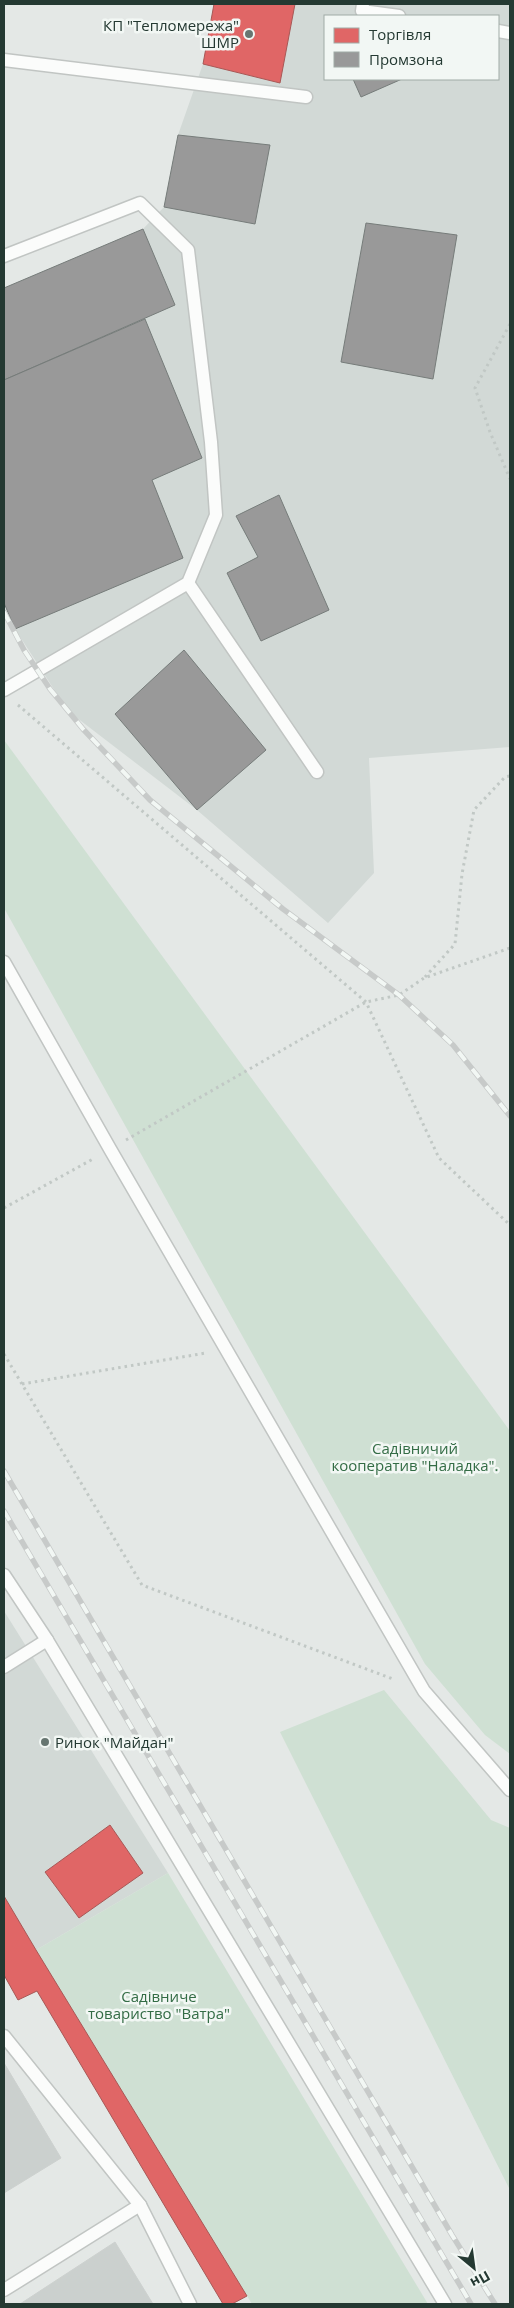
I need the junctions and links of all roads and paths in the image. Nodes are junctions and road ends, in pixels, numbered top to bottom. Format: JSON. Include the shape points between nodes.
{"nodes":[{"id":1,"x":363,"y":4,"type":"edge"},
{"id":2,"x":393,"y":15,"type":"edge"},
{"id":3,"x":4,"y":60,"type":"edge"},
{"id":4,"x":306,"y":97,"type":"dead end"},
{"id":5,"x":4,"y":256,"type":"edge"},
{"id":6,"x":510,"y":324,"type":"edge"},
{"id":7,"x":510,"y":479,"type":"edge"},
{"id":8,"x":188,"y":583,"type":"junction"},
{"id":9,"x":8,"y":695,"type":"edge"},
{"id":10,"x":316,"y":772,"type":"dead end"},
{"id":11,"x":510,"y":776,"type":"edge"},
{"id":12,"x":510,"y":948,"type":"edge"},
{"id":13,"x":4,"y":962,"type":"edge"},
{"id":14,"x":424,"y":978,"type":"junction"},
{"id":15,"x":366,"y":1002,"type":"junction"},
{"id":16,"x":110,"y":1149,"type":"junction"},
{"id":17,"x":4,"y":1208,"type":"edge"},
{"id":18,"x":510,"y":1225,"type":"edge"},
{"id":19,"x":227,"y":1350,"type":"junction"},
{"id":20,"x":4,"y":1354,"type":"edge"},
{"id":21,"x":22,"y":1384,"type":"junction"},
{"id":22,"x":4,"y":1575,"type":"edge"},
{"id":23,"x":46,"y":1640,"type":"junction"},
{"id":24,"x":4,"y":1667,"type":"edge"},
{"id":25,"x":424,"y":1691,"type":"junction"},
{"id":26,"x":510,"y":1790,"type":"edge"},
{"id":27,"x":4,"y":2036,"type":"edge"},
{"id":28,"x":140,"y":2205,"type":"junction"},
{"id":29,"x":4,"y":2290,"type":"edge"},
{"id":30,"x":190,"y":2304,"type":"edge"},
{"id":31,"x":445,"y":2304,"type":"edge"}],
"edges":[{"from":1,"to":2,"type":"lane","via":[[362,10]]},
{"from":3,"to":4,"type":"lane"},
{"from":5,"to":8,"type":"lane","via":[[140,204],[188,250],[211,442],[216,515]]},
{"from":6,"to":7,"type":"path","via":[[475,388]]},
{"from":8,"to":9,"type":"lane"},
{"from":8,"to":10,"type":"lane"},
{"from":9,"to":15,"type":"path"},
{"from":11,"to":14,"type":"path","via":[[474,810],[462,874],[455,944]]},
{"from":12,"to":14,"type":"path"},
{"from":13,"to":16,"type":"lane"},
{"from":14,"to":15,"type":"path","via":[[399,995]]},
{"from":15,"to":16,"type":"path"},
{"from":15,"to":18,"type":"path","via":[[439,1158]]},
{"from":16,"to":17,"type":"path"},
{"from":16,"to":19,"type":"lane"},
{"from":19,"to":21,"type":"path"},
{"from":19,"to":25,"type":"lane"},
{"from":20,"to":21,"type":"path"},
{"from":21,"to":25,"type":"path","via":[[142,1585]]},
{"from":22,"to":23,"type":"lane"},
{"from":23,"to":24,"type":"lane"},
{"from":23,"to":31,"type":"lane"},
{"from":25,"to":26,"type":"lane"},
{"from":27,"to":28,"type":"lane"},
{"from":28,"to":29,"type":"lane"},
{"from":28,"to":30,"type":"lane"}]}
